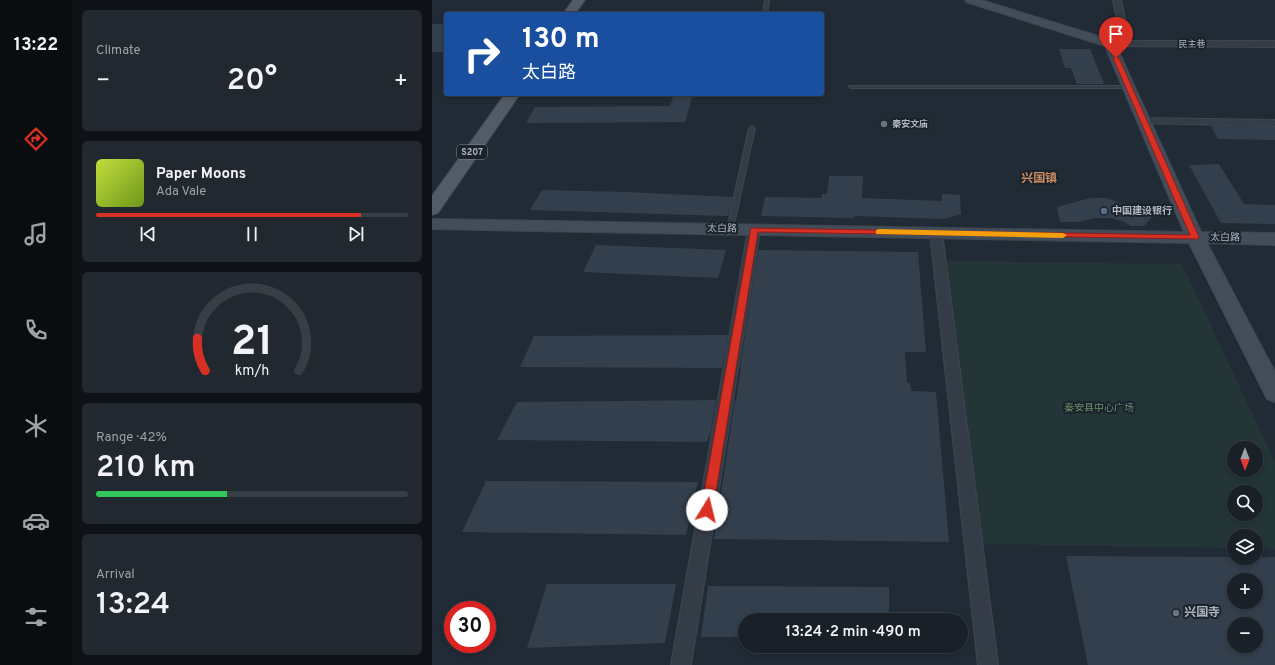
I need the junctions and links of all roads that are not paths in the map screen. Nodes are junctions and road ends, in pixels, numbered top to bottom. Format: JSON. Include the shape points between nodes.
{"nodes":[{"id":1,"x":579,"y":0,"type":"edge"},
{"id":2,"x":767,"y":0,"type":"edge"},
{"id":3,"x":970,"y":0,"type":"edge"},
{"id":4,"x":1118,"y":0,"type":"edge"},
{"id":5,"x":570,"y":12,"type":"edge"},
{"id":6,"x":765,"y":12,"type":"edge"},
{"id":7,"x":1110,"y":44,"type":"junction"},
{"id":8,"x":1275,"y":44,"type":"edge"},
{"id":9,"x":851,"y":87,"type":"dead end"},
{"id":10,"x":1129,"y":87,"type":"junction"},
{"id":11,"x":512,"y":96,"type":"edge"},
{"id":12,"x":1144,"y":121,"type":"junction"},
{"id":13,"x":1275,"y":123,"type":"edge"},
{"id":14,"x":752,"y":128,"type":"dead end"},
{"id":15,"x":432,"y":209,"type":"edge"},
{"id":16,"x":432,"y":224,"type":"edge"},
{"id":17,"x":730,"y":229,"type":"junction"},
{"id":18,"x":754,"y":230,"type":"junction"},
{"id":19,"x":936,"y":233,"type":"junction"},
{"id":20,"x":1195,"y":237,"type":"junction"},
{"id":21,"x":1275,"y":239,"type":"edge"},
{"id":22,"x":1275,"y":393,"type":"edge"},
{"id":23,"x":681,"y":665,"type":"edge"},
{"id":24,"x":988,"y":665,"type":"edge"}],
"edges":[{"from":1,"to":5,"type":"main road"},
{"from":2,"to":6,"type":"lane"},
{"from":3,"to":7,"type":"main road"},
{"from":4,"to":7,"type":"street","via":[[1120,19]]},
{"from":7,"to":8,"type":"street","name":"民主巷"},
{"from":7,"to":10,"type":"main road"},
{"from":9,"to":10,"type":"lane"},
{"from":10,"to":12,"type":"main road"},
{"from":11,"to":15,"type":"main road","number":"S207"},
{"from":12,"to":13,"type":"street"},
{"from":12,"to":20,"type":"main road"},
{"from":14,"to":17,"type":"lane"},
{"from":16,"to":17,"type":"main road","name":"太白路"},
{"from":17,"to":18,"type":"main road","name":"太白路"},
{"from":18,"to":19,"type":"main road","name":"太白路"},
{"from":18,"to":23,"type":"street"},
{"from":19,"to":20,"type":"main road","name":"太白路"},
{"from":19,"to":24,"type":"street"},
{"from":20,"to":21,"type":"main road","name":"太白路"},
{"from":20,"to":22,"type":"main road"}]}
